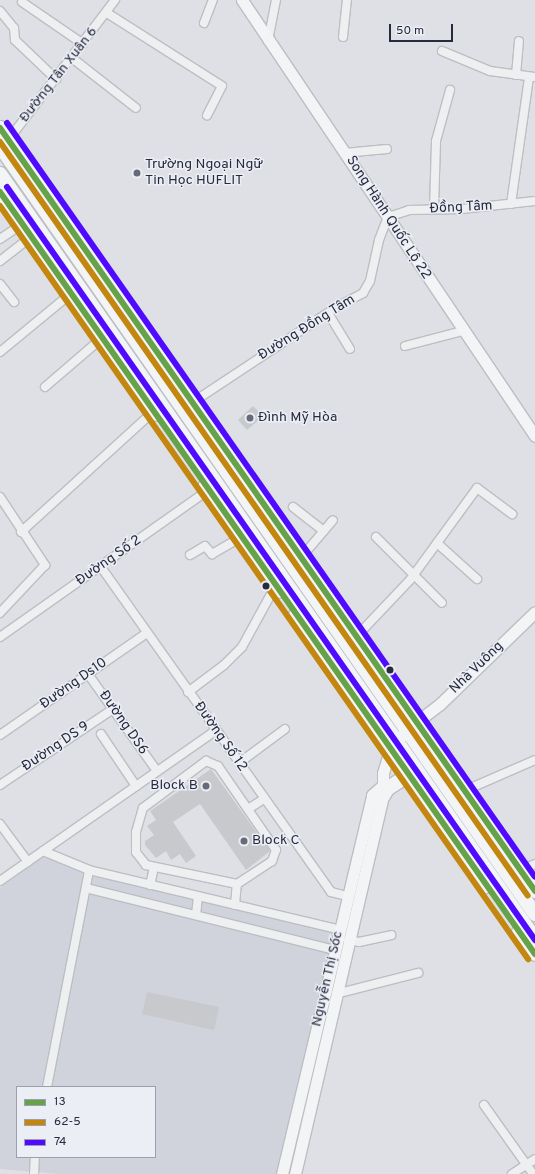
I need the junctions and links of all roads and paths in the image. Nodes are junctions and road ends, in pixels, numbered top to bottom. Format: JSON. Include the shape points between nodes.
{"nodes":[{"id":1,"x":115,"y":0,"type":"edge"},
{"id":2,"x":213,"y":0,"type":"edge"},
{"id":3,"x":242,"y":0,"type":"edge"},
{"id":4,"x":276,"y":0,"type":"edge"},
{"id":5,"x":346,"y":0,"type":"edge"},
{"id":6,"x":22,"y":2,"type":"dead end"},
{"id":7,"x":0,"y":11,"type":"edge"},
{"id":8,"x":107,"y":13,"type":"junction"},
{"id":9,"x":204,"y":23,"type":"dead end"},
{"id":10,"x":343,"y":37,"type":"dead end"},
{"id":11,"x":268,"y":41,"type":"junction"},
{"id":12,"x":519,"y":41,"type":"dead end"},
{"id":13,"x":83,"y":44,"type":"junction"},
{"id":14,"x":442,"y":52,"type":"dead end"},
{"id":15,"x":72,"y":58,"type":"junction"},
{"id":16,"x":516,"y":75,"type":"junction"},
{"id":17,"x":532,"y":77,"type":"edge"},
{"id":18,"x":56,"y":79,"type":"junction"},
{"id":19,"x":450,"y":90,"type":"dead end"},
{"id":20,"x":136,"y":108,"type":"dead end"},
{"id":21,"x":207,"y":115,"type":"dead end"},
{"id":22,"x":0,"y":128,"type":"edge"},
{"id":23,"x":3,"y":144,"type":"edge"},
{"id":24,"x":387,"y":149,"type":"dead end"},
{"id":25,"x":344,"y":153,"type":"junction"},
{"id":26,"x":0,"y":174,"type":"edge"},
{"id":27,"x":0,"y":192,"type":"edge"},
{"id":28,"x":535,"y":201,"type":"edge"},
{"id":29,"x":511,"y":204,"type":"junction"},
{"id":30,"x":434,"y":209,"type":"junction"},
{"id":31,"x":388,"y":217,"type":"junction"},
{"id":32,"x":22,"y":224,"type":"junction"},
{"id":33,"x":31,"y":238,"type":"junction"},
{"id":34,"x":0,"y":239,"type":"edge"},
{"id":35,"x":0,"y":261,"type":"edge"},
{"id":36,"x":0,"y":284,"type":"edge"},
{"id":37,"x":75,"y":291,"type":"junction"},
{"id":38,"x":14,"y":302,"type":"dead end"},
{"id":39,"x":328,"y":313,"type":"junction"},
{"id":40,"x":463,"y":330,"type":"junction"},
{"id":41,"x":102,"y":338,"type":"junction"},
{"id":42,"x":406,"y":346,"type":"dead end"},
{"id":43,"x":350,"y":349,"type":"dead end"},
{"id":44,"x":0,"y":352,"type":"edge"},
{"id":45,"x":45,"y":387,"type":"dead end"},
{"id":46,"x":188,"y":405,"type":"junction"},
{"id":47,"x":154,"y":411,"type":"junction"},
{"id":48,"x":535,"y":436,"type":"edge"},
{"id":49,"x":213,"y":486,"type":"junction"},
{"id":50,"x":0,"y":497,"type":"edge"},
{"id":51,"x":293,"y":507,"type":"dead end"},
{"id":52,"x":512,"y":514,"type":"dead end"},
{"id":53,"x":333,"y":520,"type":"dead end"},
{"id":54,"x":324,"y":531,"type":"junction"},
{"id":55,"x":21,"y":532,"type":"junction"},
{"id":56,"x":376,"y":537,"type":"dead end"},
{"id":57,"x":241,"y":538,"type":"junction"},
{"id":58,"x":437,"y":543,"type":"junction"},
{"id":59,"x":190,"y":555,"type":"dead end"},
{"id":60,"x":298,"y":562,"type":"junction"},
{"id":61,"x":101,"y":567,"type":"junction"},
{"id":62,"x":414,"y":575,"type":"junction"},
{"id":63,"x":477,"y":579,"type":"dead end"},
{"id":64,"x":276,"y":586,"type":"junction"},
{"id":65,"x":442,"y":603,"type":"dead end"},
{"id":66,"x":535,"y":612,"type":"edge"},
{"id":67,"x":0,"y":613,"type":"edge"},
{"id":68,"x":147,"y":633,"type":"junction"},
{"id":69,"x":0,"y":637,"type":"edge"},
{"id":70,"x":352,"y":640,"type":"junction"},
{"id":71,"x":88,"y":674,"type":"junction"},
{"id":72,"x":188,"y":692,"type":"junction"},
{"id":73,"x":113,"y":709,"type":"junction"},
{"id":74,"x":411,"y":725,"type":"junction"},
{"id":75,"x":285,"y":729,"type":"dead end"},
{"id":76,"x":215,"y":731,"type":"junction"},
{"id":77,"x":102,"y":734,"type":"dead end"},
{"id":78,"x":0,"y":735,"type":"edge"},
{"id":79,"x":393,"y":746,"type":"junction"},
{"id":80,"x":535,"y":761,"type":"edge"},
{"id":81,"x":238,"y":763,"type":"junction"},
{"id":82,"x":157,"y":771,"type":"junction"},
{"id":83,"x":415,"y":776,"type":"junction"},
{"id":84,"x":0,"y":785,"type":"edge"},
{"id":85,"x":136,"y":786,"type":"junction"},
{"id":86,"x":466,"y":790,"type":"junction"},
{"id":87,"x":382,"y":792,"type":"junction"},
{"id":88,"x":264,"y":798,"type":"junction"},
{"id":89,"x":248,"y":809,"type":"junction"},
{"id":90,"x":0,"y":824,"type":"edge"},
{"id":91,"x":43,"y":851,"type":"junction"},
{"id":92,"x":28,"y":862,"type":"junction"},
{"id":93,"x":535,"y":864,"type":"edge"},
{"id":94,"x":154,"y":867,"type":"junction"},
{"id":95,"x":89,"y":870,"type":"junction"},
{"id":96,"x":520,"y":870,"type":"junction"},
{"id":97,"x":0,"y":881,"type":"edge"},
{"id":98,"x":237,"y":884,"type":"junction"},
{"id":99,"x":150,"y":885,"type":"junction"},
{"id":100,"x":86,"y":888,"type":"junction"},
{"id":101,"x":535,"y":891,"type":"edge"},
{"id":102,"x":198,"y":896,"type":"junction"},
{"id":103,"x":347,"y":896,"type":"junction"},
{"id":104,"x":235,"y":905,"type":"junction"},
{"id":105,"x":535,"y":914,"type":"edge"},
{"id":106,"x":196,"y":915,"type":"junction"},
{"id":107,"x":340,"y":930,"type":"junction"},
{"id":108,"x":390,"y":935,"type":"dead end"},
{"id":109,"x":535,"y":939,"type":"edge"},
{"id":110,"x":348,"y":940,"type":"junction"},
{"id":111,"x":335,"y":950,"type":"junction"},
{"id":112,"x":535,"y":954,"type":"edge"},
{"id":113,"x":418,"y":973,"type":"dead end"},
{"id":114,"x":336,"y":994,"type":"junction"},
{"id":115,"x":47,"y":1086,"type":"edge"},
{"id":116,"x":484,"y":1105,"type":"dead end"},
{"id":117,"x":35,"y":1158,"type":"edge"},
{"id":118,"x":535,"y":1159,"type":"edge"},
{"id":119,"x":527,"y":1164,"type":"junction"},
{"id":120,"x":34,"y":1174,"type":"edge"},
{"id":121,"x":282,"y":1174,"type":"edge"},
{"id":122,"x":295,"y":1174,"type":"edge"},
{"id":123,"x":512,"y":1174,"type":"edge"},
{"id":124,"x":533,"y":1174,"type":"edge"}],
"edges":[{"from":1,"to":8,"type":"street","name":"Đường Tân Xuân 6"},
{"from":2,"to":9,"type":"street"},
{"from":3,"to":11,"type":"main road","name":"Song Hành Quốc Lộ 22"},
{"from":4,"to":11,"type":"street"},
{"from":5,"to":10,"type":"street"},
{"from":6,"to":13,"type":"street"},
{"from":7,"to":18,"type":"street","via":[[14,28],[15,40]]},
{"from":8,"to":13,"type":"street","name":"Đường Tân Xuân 6"},
{"from":8,"to":21,"type":"street","via":[[222,86]]},
{"from":11,"to":25,"type":"main road","name":"Song Hành Quốc Lộ 22"},
{"from":12,"to":16,"type":"street"},
{"from":13,"to":15,"type":"street","name":"Đường Tân Xuân 6"},
{"from":14,"to":16,"type":"street","via":[[490,71]]},
{"from":15,"to":18,"type":"street","name":"Đường Tân Xuân 6"},
{"from":15,"to":20,"type":"street"},
{"from":16,"to":17,"type":"street"},
{"from":17,"to":29,"type":"street"},
{"from":18,"to":23,"type":"street","name":"Đường Tân Xuân 6"},
{"from":19,"to":30,"type":"street","via":[[436,141]]},
{"from":22,"to":23,"type":"highway"},
{"from":23,"to":46,"type":"highway"},
{"from":24,"to":25,"type":"street"},
{"from":25,"to":31,"type":"main road","name":"Song Hành Quốc Lộ 22"},
{"from":26,"to":37,"type":"highway"},
{"from":27,"to":32,"type":"highway"},
{"from":28,"to":29,"type":"street","name":"Đồng Tâm"},
{"from":29,"to":30,"type":"street","name":"Đồng Tâm"},
{"from":30,"to":31,"type":"street","name":"Đồng Tâm","via":[[409,210]]},
{"from":31,"to":39,"type":"street","name":"Đường Đồng Tâm","via":[[379,240],[370,281],[364,293]]},
{"from":31,"to":40,"type":"main road","name":"Song Hành Quốc Lộ 22"},
{"from":32,"to":33,"type":"highway"},
{"from":32,"to":34,"type":"street"},
{"from":33,"to":35,"type":"street"},
{"from":33,"to":37,"type":"highway"},
{"from":36,"to":38,"type":"street"},
{"from":37,"to":41,"type":"highway"},
{"from":37,"to":44,"type":"street"},
{"from":37,"to":49,"type":"highway"},
{"from":39,"to":43,"type":"street"},
{"from":39,"to":46,"type":"street","name":"Đường Đồng Tâm"},
{"from":40,"to":42,"type":"street"},
{"from":40,"to":48,"type":"main road","name":"Song Hành Quốc Lộ 22"},
{"from":41,"to":45,"type":"street"},
{"from":41,"to":47,"type":"highway"},
{"from":46,"to":60,"type":"highway"},
{"from":47,"to":49,"type":"highway"},
{"from":47,"to":55,"type":"street"},
{"from":49,"to":57,"type":"highway"},
{"from":49,"to":61,"type":"street","name":"Đường Số 2"},
{"from":49,"to":79,"type":"highway"},
{"from":50,"to":55,"type":"street"},
{"from":51,"to":54,"type":"street"},
{"from":52,"to":58,"type":"street","via":[[477,488]]},
{"from":53,"to":54,"type":"street"},
{"from":54,"to":60,"type":"street"},
{"from":55,"to":67,"type":"street","via":[[45,565]]},
{"from":56,"to":62,"type":"street"},
{"from":57,"to":59,"type":"street","via":[[212,554],[205,546]]},
{"from":57,"to":64,"type":"highway"},
{"from":58,"to":62,"type":"street"},
{"from":58,"to":63,"type":"street"},
{"from":60,"to":70,"type":"highway"},
{"from":61,"to":68,"type":"street","name":"Đường Số 12"},
{"from":61,"to":69,"type":"street","name":"Đường Số 2"},
{"from":62,"to":65,"type":"street"},
{"from":62,"to":70,"type":"street"},
{"from":64,"to":72,"type":"street","via":[[256,627],[234,656]]},
{"from":64,"to":79,"type":"highway"},
{"from":66,"to":74,"type":"main road","name":"Nhà Vuông","via":[[440,704]]},
{"from":68,"to":71,"type":"street","name":"Đường Ds10"},
{"from":68,"to":72,"type":"street","name":"Đường Số 12"},
{"from":70,"to":74,"type":"highway"},
{"from":71,"to":73,"type":"street","name":"Đường DS6"},
{"from":71,"to":78,"type":"street","name":"Đường Ds10"},
{"from":72,"to":76,"type":"street","name":"Đường Số 12"},
{"from":73,"to":82,"type":"street","name":"Đường DS6"},
{"from":73,"to":84,"type":"street","name":"Đường DS 9"},
{"from":74,"to":79,"type":"main road","name":"Nguyễn Thị Sóc"},
{"from":74,"to":86,"type":"highway"},
{"from":74,"to":105,"type":"highway"},
{"from":75,"to":81,"type":"street"},
{"from":76,"to":81,"type":"street","name":"Đường Số 12"},
{"from":76,"to":82,"type":"street"},
{"from":77,"to":85,"type":"street"},
{"from":79,"to":83,"type":"highway"},
{"from":79,"to":87,"type":"main road","name":"Nguyễn Thị Sóc"},
{"from":80,"to":86,"type":"street"},
{"from":81,"to":88,"type":"street","name":"Đường Số 12"},
{"from":82,"to":85,"type":"street"},
{"from":83,"to":87,"type":"highway"},
{"from":83,"to":109,"type":"highway"},
{"from":83,"to":112,"type":"highway"},
{"from":85,"to":91,"type":"street"},
{"from":86,"to":96,"type":"highway"},
{"from":87,"to":103,"type":"main road","name":"Nguyễn Thị Sóc","via":[[372,795]]},
{"from":87,"to":110,"type":"main road","name":"Nguyễn Thị Sóc"},
{"from":88,"to":89,"type":"street"},
{"from":88,"to":103,"type":"street","name":"Đường Số 12","via":[[331,892]]},
{"from":89,"to":94,"type":"street","via":[[215,763],[203,762],[142,810],[136,832],[136,852],[142,863]]},
{"from":89,"to":98,"type":"street","via":[[276,852],[272,860]]},
{"from":90,"to":92,"type":"street"},
{"from":91,"to":92,"type":"street"},
{"from":91,"to":95,"type":"street"},
{"from":92,"to":97,"type":"street"},
{"from":93,"to":96,"type":"street"},
{"from":94,"to":98,"type":"street"},
{"from":94,"to":99,"type":"street"},
{"from":95,"to":99,"type":"street"},
{"from":95,"to":100,"type":"street"},
{"from":96,"to":101,"type":"highway"},
{"from":98,"to":104,"type":"street"},
{"from":99,"to":102,"type":"street"},
{"from":100,"to":106,"type":"street"},
{"from":100,"to":115,"type":"street"},
{"from":102,"to":104,"type":"street"},
{"from":102,"to":106,"type":"street"},
{"from":103,"to":107,"type":"main road","name":"Nguyễn Thị Sóc"},
{"from":104,"to":107,"type":"street"},
{"from":106,"to":111,"type":"street"},
{"from":107,"to":111,"type":"main road","name":"Nguyễn Thị Sóc"},
{"from":108,"to":110,"type":"street","via":[[359,942]]},
{"from":110,"to":114,"type":"main road","name":"Nguyễn Thị Sóc"},
{"from":111,"to":121,"type":"main road","name":"Nguyễn Thị Sóc"},
{"from":113,"to":114,"type":"street"},
{"from":114,"to":122,"type":"main road","name":"Nguyễn Thị Sóc"},
{"from":116,"to":119,"type":"street"},
{"from":117,"to":120,"type":"street"},
{"from":118,"to":119,"type":"street"},
{"from":119,"to":123,"type":"street"},
{"from":119,"to":124,"type":"street"}]}
